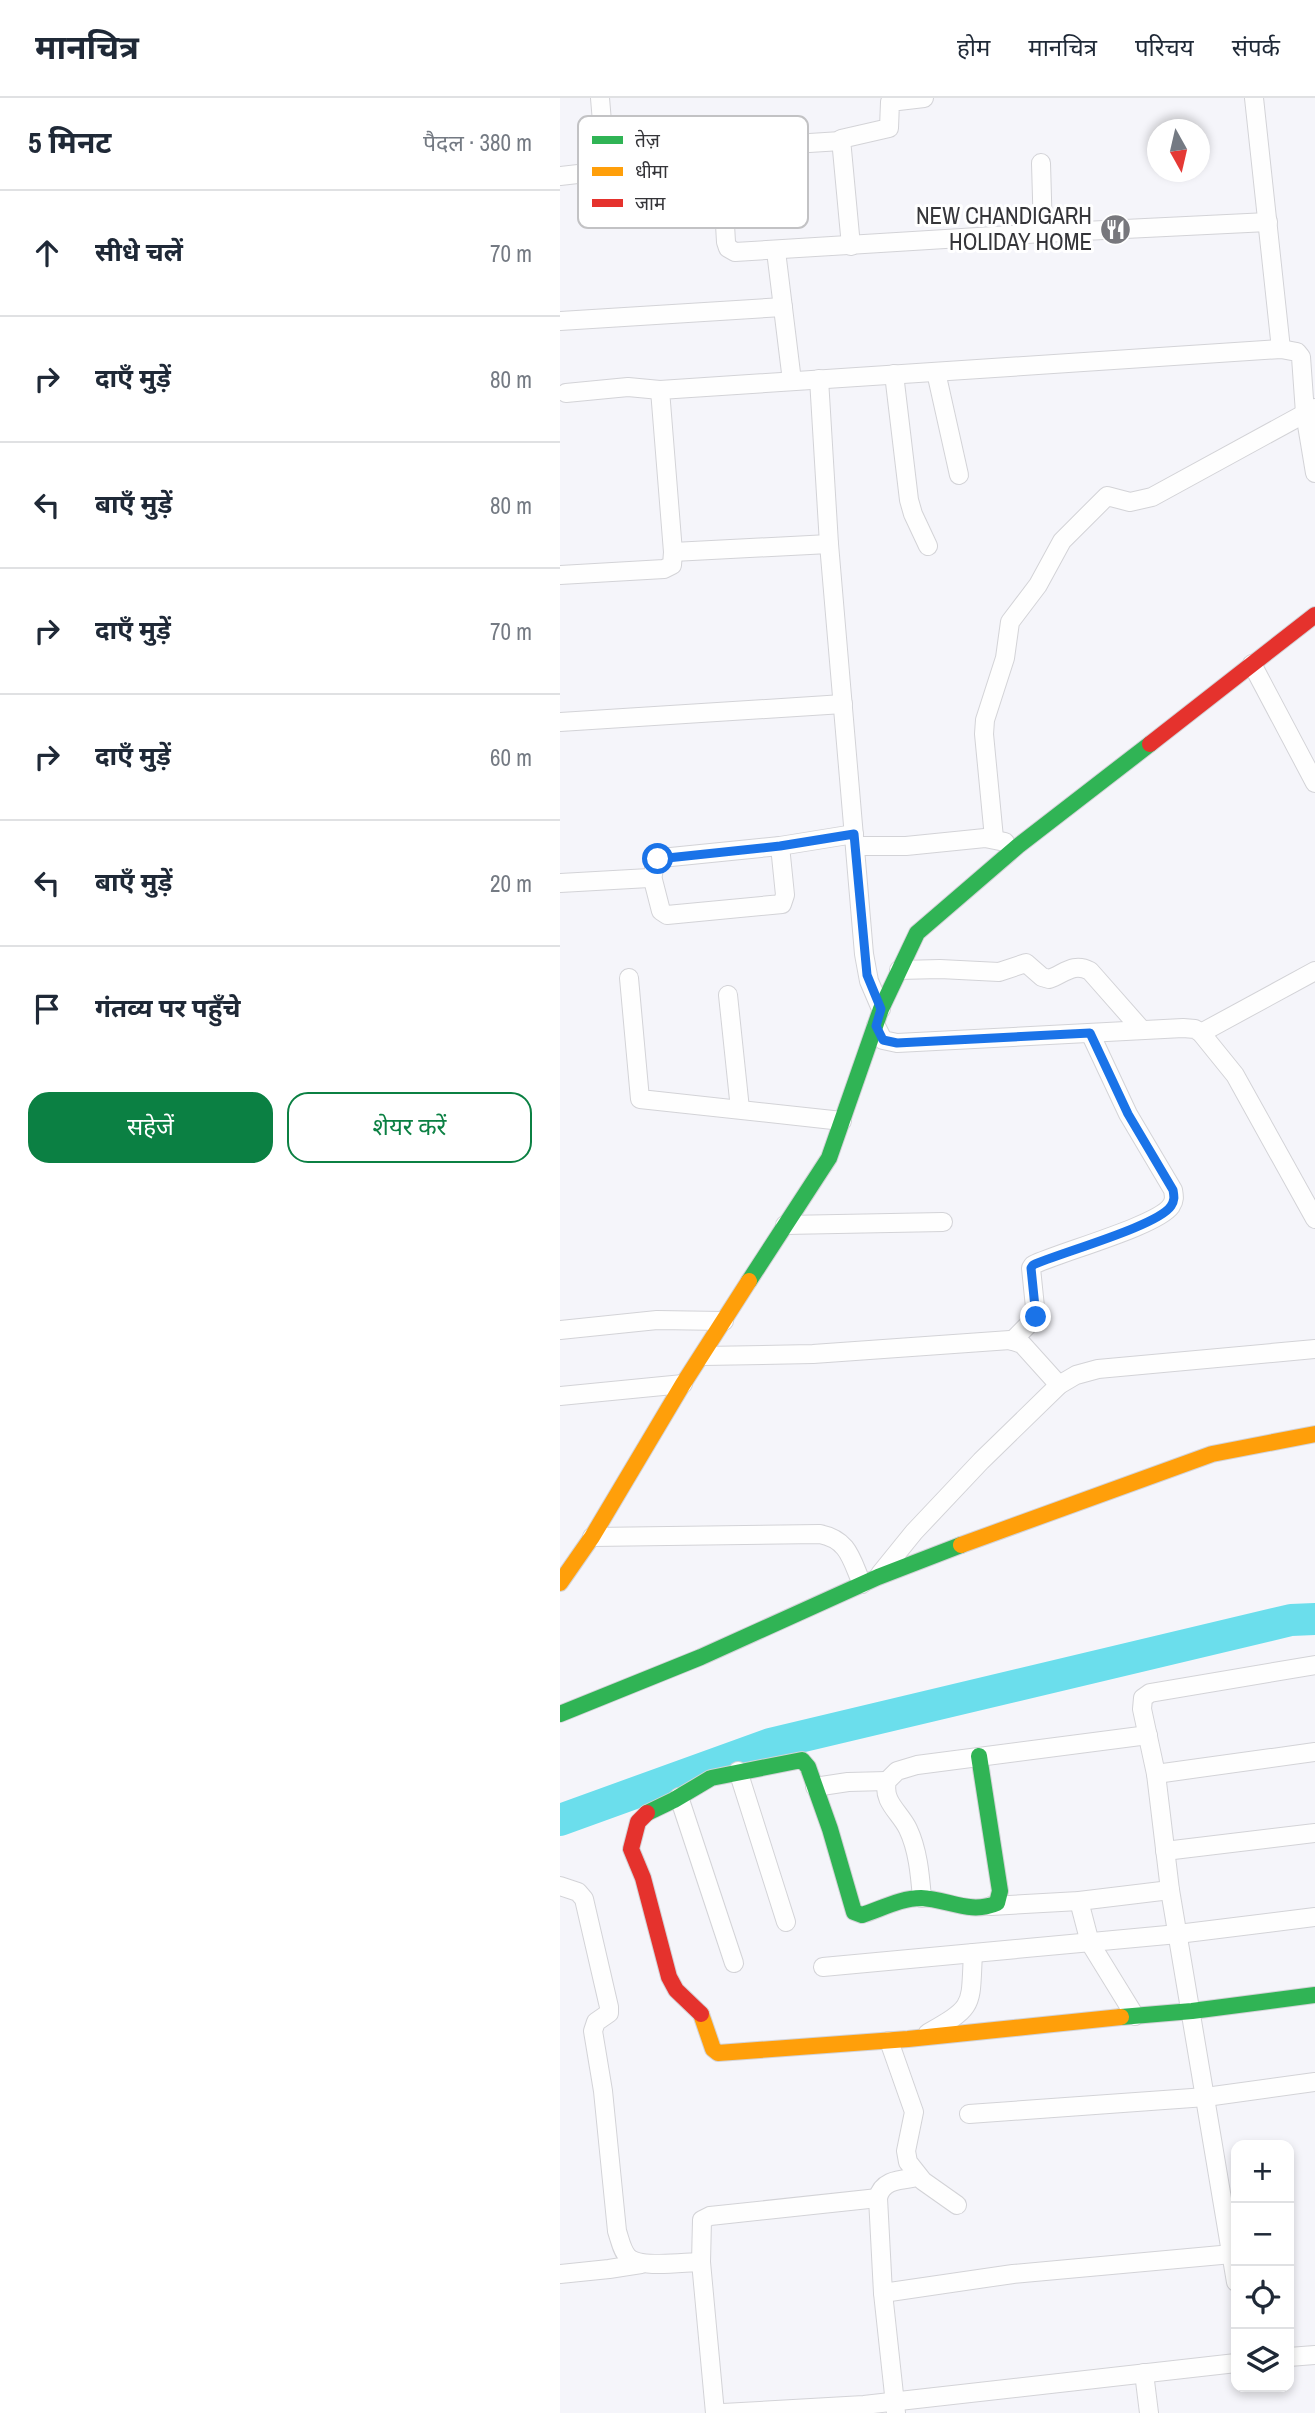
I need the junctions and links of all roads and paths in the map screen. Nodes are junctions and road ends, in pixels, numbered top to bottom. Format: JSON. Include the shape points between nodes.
{"nodes":[{"id":1,"x":600,"y":98,"type":"edge"},
{"id":2,"x":924,"y":98,"type":"edge"},
{"id":3,"x":1254,"y":98,"type":"edge"},
{"id":4,"x":890,"y":100,"type":"edge"},
{"id":5,"x":602,"y":116,"type":"edge"},
{"id":6,"x":841,"y":141,"type":"junction"},
{"id":7,"x":808,"y":143,"type":"edge"},
{"id":8,"x":1041,"y":163,"type":"dead end"},
{"id":9,"x":578,"y":174,"type":"edge"},
{"id":10,"x":560,"y":176,"type":"edge"},
{"id":11,"x":1268,"y":222,"type":"junction"},
{"id":12,"x":725,"y":228,"type":"edge"},
{"id":13,"x":1044,"y":233,"type":"junction"},
{"id":14,"x":851,"y":246,"type":"junction"},
{"id":15,"x":776,"y":251,"type":"junction"},
{"id":16,"x":783,"y":307,"type":"junction"},
{"id":17,"x":560,"y":321,"type":"edge"},
{"id":18,"x":1281,"y":349,"type":"junction"},
{"id":19,"x":936,"y":372,"type":"junction"},
{"id":20,"x":894,"y":374,"type":"junction"},
{"id":21,"x":819,"y":379,"type":"junction"},
{"id":22,"x":792,"y":381,"type":"junction"},
{"id":23,"x":660,"y":390,"type":"junction"},
{"id":24,"x":566,"y":393,"type":"dead end"},
{"id":25,"x":1310,"y":410,"type":"edge"},
{"id":26,"x":1315,"y":473,"type":"edge"},
{"id":27,"x":959,"y":475,"type":"dead end"},
{"id":28,"x":829,"y":544,"type":"junction"},
{"id":29,"x":928,"y":545,"type":"dead end"},
{"id":30,"x":673,"y":552,"type":"junction"},
{"id":31,"x":560,"y":575,"type":"edge"},
{"id":32,"x":1315,"y":615,"type":"edge"},
{"id":33,"x":1252,"y":664,"type":"junction"},
{"id":34,"x":843,"y":704,"type":"junction"},
{"id":35,"x":560,"y":722,"type":"edge"},
{"id":36,"x":1315,"y":783,"type":"edge"},
{"id":37,"x":994,"y":838,"type":"junction"},
{"id":38,"x":854,"y":840,"type":"junction"},
{"id":39,"x":780,"y":846,"type":"junction"},
{"id":40,"x":1018,"y":846,"type":"junction"},
{"id":41,"x":652,"y":876,"type":"junction"},
{"id":42,"x":560,"y":883,"type":"edge"},
{"id":43,"x":898,"y":970,"type":"junction"},
{"id":44,"x":1315,"y":971,"type":"edge"},
{"id":45,"x":629,"y":978,"type":"dead end"},
{"id":46,"x":729,"y":995,"type":"dead end"},
{"id":47,"x":878,"y":1017,"type":"junction"},
{"id":48,"x":1142,"y":1030,"type":"junction"},
{"id":49,"x":1090,"y":1033,"type":"junction"},
{"id":50,"x":1201,"y":1033,"type":"junction"},
{"id":51,"x":740,"y":1109,"type":"junction"},
{"id":52,"x":842,"y":1121,"type":"junction"},
{"id":53,"x":1315,"y":1219,"type":"edge"},
{"id":54,"x":943,"y":1222,"type":"dead end"},
{"id":55,"x":785,"y":1225,"type":"junction"},
{"id":56,"x":724,"y":1321,"type":"junction"},
{"id":57,"x":560,"y":1330,"type":"edge"},
{"id":58,"x":1012,"y":1340,"type":"junction"},
{"id":59,"x":1315,"y":1349,"type":"edge"},
{"id":60,"x":703,"y":1356,"type":"junction"},
{"id":61,"x":683,"y":1384,"type":"junction"},
{"id":62,"x":1059,"y":1385,"type":"junction"},
{"id":63,"x":560,"y":1396,"type":"edge"},
{"id":64,"x":1315,"y":1434,"type":"edge"},
{"id":65,"x":592,"y":1537,"type":"junction"},
{"id":66,"x":870,"y":1580,"type":"junction"},
{"id":67,"x":560,"y":1583,"type":"edge"},
{"id":68,"x":1315,"y":1665,"type":"edge"},
{"id":69,"x":560,"y":1714,"type":"edge"},
{"id":70,"x":1148,"y":1735,"type":"junction"},
{"id":71,"x":1315,"y":1752,"type":"edge"},
{"id":72,"x":979,"y":1756,"type":"junction"},
{"id":73,"x":738,"y":1771,"type":"junction"},
{"id":74,"x":1156,"y":1774,"type":"junction"},
{"id":75,"x":887,"y":1781,"type":"junction"},
{"id":76,"x":815,"y":1787,"type":"junction"},
{"id":77,"x":679,"y":1797,"type":"junction"},
{"id":78,"x":1315,"y":1833,"type":"edge"},
{"id":79,"x":1165,"y":1851,"type":"junction"},
{"id":80,"x":560,"y":1886,"type":"edge"},
{"id":81,"x":1170,"y":1890,"type":"junction"},
{"id":82,"x":922,"y":1898,"type":"junction"},
{"id":83,"x":1079,"y":1901,"type":"junction"},
{"id":84,"x":991,"y":1906,"type":"junction"},
{"id":85,"x":1315,"y":1917,"type":"edge"},
{"id":86,"x":786,"y":1922,"type":"dead end"},
{"id":87,"x":1178,"y":1934,"type":"junction"},
{"id":88,"x":1090,"y":1943,"type":"junction"},
{"id":89,"x":973,"y":1953,"type":"junction"},
{"id":90,"x":734,"y":1964,"type":"dead end"},
{"id":91,"x":823,"y":1967,"type":"dead end"},
{"id":92,"x":1315,"y":1995,"type":"edge"},
{"id":93,"x":1192,"y":2011,"type":"junction"},
{"id":94,"x":1135,"y":2016,"type":"junction"},
{"id":95,"x":922,"y":2037,"type":"junction"},
{"id":96,"x":889,"y":2041,"type":"junction"},
{"id":97,"x":1315,"y":2082,"type":"edge"},
{"id":98,"x":1206,"y":2097,"type":"junction"},
{"id":99,"x":969,"y":2113,"type":"dead end"},
{"id":100,"x":919,"y":2177,"type":"junction"},
{"id":101,"x":878,"y":2198,"type":"junction"},
{"id":102,"x":957,"y":2204,"type":"dead end"},
{"id":103,"x":1231,"y":2248,"type":"edge"},
{"id":104,"x":1231,"y":2254,"type":"edge"},
{"id":105,"x":701,"y":2262,"type":"junction"},
{"id":106,"x":641,"y":2263,"type":"junction"},
{"id":107,"x":560,"y":2274,"type":"edge"},
{"id":108,"x":883,"y":2293,"type":"junction"},
{"id":109,"x":1315,"y":2355,"type":"edge"},
{"id":110,"x":1294,"y":2357,"type":"edge"},
{"id":111,"x":1231,"y":2364,"type":"edge"},
{"id":112,"x":1144,"y":2373,"type":"junction"},
{"id":113,"x":938,"y":2405,"type":"edge"},
{"id":114,"x":895,"y":2407,"type":"edge"},
{"id":115,"x":744,"y":2412,"type":"edge"},
{"id":116,"x":715,"y":2413,"type":"edge"},
{"id":117,"x":723,"y":2413,"type":"edge"},
{"id":118,"x":1149,"y":2413,"type":"edge"}],
"edges":[{"from":1,"to":5,"type":"street"},
{"from":2,"to":4,"type":"street"},
{"from":3,"to":11,"type":"street"},
{"from":4,"to":6,"type":"street","via":[[889,128]]},
{"from":6,"to":7,"type":"street"},
{"from":6,"to":14,"type":"street"},
{"from":8,"to":13,"type":"street"},
{"from":9,"to":10,"type":"street"},
{"from":11,"to":13,"type":"street"},
{"from":11,"to":18,"type":"street"},
{"from":12,"to":15,"type":"street","via":[[726,242],[736,252]]},
{"from":13,"to":14,"type":"street"},
{"from":14,"to":15,"type":"street"},
{"from":15,"to":16,"type":"street"},
{"from":16,"to":17,"type":"street"},
{"from":16,"to":22,"type":"street"},
{"from":18,"to":19,"type":"street"},
{"from":18,"to":25,"type":"street","via":[[1301,357]]},
{"from":19,"to":20,"type":"street"},
{"from":19,"to":27,"type":"street"},
{"from":20,"to":21,"type":"street"},
{"from":20,"to":29,"type":"street","via":[[909,500]]},
{"from":21,"to":22,"type":"street"},
{"from":21,"to":28,"type":"street"},
{"from":22,"to":23,"type":"street"},
{"from":23,"to":24,"type":"street","via":[[628,387]]},
{"from":23,"to":30,"type":"street"},
{"from":25,"to":26,"type":"street"},
{"from":25,"to":37,"type":"street","via":[[1152,497],[1130,502],[1107,497],[1062,541],[1041,582],[1010,622],[1005,658],[985,720]]},
{"from":28,"to":30,"type":"street"},
{"from":28,"to":34,"type":"street"},
{"from":30,"to":31,"type":"street","via":[[672,565],[664,569]]},
{"from":32,"to":33,"type":"street"},
{"from":33,"to":36,"type":"street"},
{"from":33,"to":40,"type":"street"},
{"from":34,"to":35,"type":"street"},
{"from":34,"to":38,"type":"street"},
{"from":37,"to":38,"type":"street","via":[[906,846]]},
{"from":37,"to":40,"type":"street"},
{"from":38,"to":39,"type":"street"},
{"from":38,"to":47,"type":"street","via":[[867,975]]},
{"from":39,"to":41,"type":"street","via":[[658,859]]},
{"from":39,"to":41,"type":"street","via":[[785,895],[778,905],[667,915],[661,911]]},
{"from":40,"to":43,"type":"street","via":[[922,926]]},
{"from":41,"to":42,"type":"street"},
{"from":43,"to":47,"type":"street"},
{"from":43,"to":48,"type":"street","via":[[999,972],[1026,963],[1049,979],[1070,968],[1085,968]]},
{"from":44,"to":50,"type":"street"},
{"from":45,"to":51,"type":"street","via":[[640,1099]]},
{"from":46,"to":51,"type":"street"},
{"from":47,"to":49,"type":"street","via":[[883,1040],[897,1043]]},
{"from":47,"to":52,"type":"street"},
{"from":48,"to":49,"type":"street"},
{"from":48,"to":50,"type":"street","via":[[1188,1028]]},
{"from":49,"to":58,"type":"street","via":[[1174,1199],[1170,1208],[1157,1216],[1033,1265],[1036,1317]]},
{"from":50,"to":53,"type":"street","via":[[1244,1088]]},
{"from":51,"to":52,"type":"street"},
{"from":52,"to":55,"type":"street","via":[[829,1158]]},
{"from":54,"to":55,"type":"street"},
{"from":55,"to":56,"type":"street"},
{"from":56,"to":57,"type":"street","via":[[647,1321]]},
{"from":56,"to":60,"type":"street"},
{"from":58,"to":60,"type":"street"},
{"from":58,"to":62,"type":"street","via":[[1023,1344]]},
{"from":59,"to":62,"type":"street","via":[[1098,1369]]},
{"from":60,"to":61,"type":"street"},
{"from":61,"to":63,"type":"street"},
{"from":61,"to":65,"type":"street"},
{"from":62,"to":66,"type":"street"},
{"from":64,"to":66,"type":"street","via":[[1212,1454]]},
{"from":65,"to":66,"type":"street","via":[[820,1534],[841,1541]]},
{"from":65,"to":67,"type":"street"},
{"from":66,"to":69,"type":"street","via":[[701,1657]]},
{"from":68,"to":70,"type":"street","via":[[1147,1693],[1142,1703]]},
{"from":70,"to":72,"type":"street"},
{"from":70,"to":74,"type":"street"},
{"from":71,"to":74,"type":"street"},
{"from":72,"to":75,"type":"street","via":[[917,1765],[897,1771]]},
{"from":72,"to":84,"type":"street","via":[[1000,1891],[1000,1899]]},
{"from":73,"to":76,"type":"street","via":[[802,1760]]},
{"from":73,"to":77,"type":"street","via":[[711,1778]]},
{"from":73,"to":86,"type":"street"},
{"from":74,"to":79,"type":"street"},
{"from":75,"to":76,"type":"street"},
{"from":75,"to":82,"type":"street","via":[[886,1794],[908,1828],[918,1859]]},
{"from":76,"to":82,"type":"street","via":[[854,1912],[862,1915]]},
{"from":77,"to":90,"type":"street"},
{"from":77,"to":96,"type":"street","via":[[644,1815],[631,1849],[669,1977],[700,2012],[713,2049],[724,2053]]},
{"from":78,"to":79,"type":"street"},
{"from":79,"to":81,"type":"street"},
{"from":80,"to":106,"type":"street","via":[[584,1899],[609,2007],[593,2031],[617,2231],[627,2256]]},
{"from":81,"to":83,"type":"street"},
{"from":81,"to":87,"type":"street"},
{"from":82,"to":84,"type":"street","via":[[967,1909]]},
{"from":83,"to":84,"type":"street"},
{"from":83,"to":88,"type":"street"},
{"from":85,"to":87,"type":"street"},
{"from":87,"to":88,"type":"street"},
{"from":87,"to":93,"type":"street"},
{"from":88,"to":89,"type":"street"},
{"from":88,"to":94,"type":"street"},
{"from":89,"to":91,"type":"street"},
{"from":89,"to":95,"type":"street","via":[[967,2007]]},
{"from":92,"to":93,"type":"street"},
{"from":93,"to":94,"type":"street"},
{"from":93,"to":98,"type":"street"},
{"from":94,"to":95,"type":"street"},
{"from":95,"to":96,"type":"street"},
{"from":96,"to":100,"type":"street","via":[[914,2112],[906,2151]]},
{"from":97,"to":98,"type":"street"},
{"from":98,"to":99,"type":"street"},
{"from":98,"to":103,"type":"street"},
{"from":100,"to":101,"type":"street","via":[[887,2183]]},
{"from":100,"to":102,"type":"street"},
{"from":101,"to":105,"type":"street","via":[[706,2217]]},
{"from":101,"to":108,"type":"street"},
{"from":104,"to":108,"type":"street","via":[[1013,2274]]},
{"from":105,"to":106,"type":"street"},
{"from":105,"to":116,"type":"street"},
{"from":106,"to":107,"type":"street"},
{"from":108,"to":114,"type":"street"},
{"from":109,"to":110,"type":"street"},
{"from":111,"to":112,"type":"street"},
{"from":112,"to":113,"type":"street"},
{"from":112,"to":118,"type":"street"},
{"from":113,"to":114,"type":"street"},
{"from":114,"to":115,"type":"street"},
{"from":115,"to":117,"type":"street"}]}
